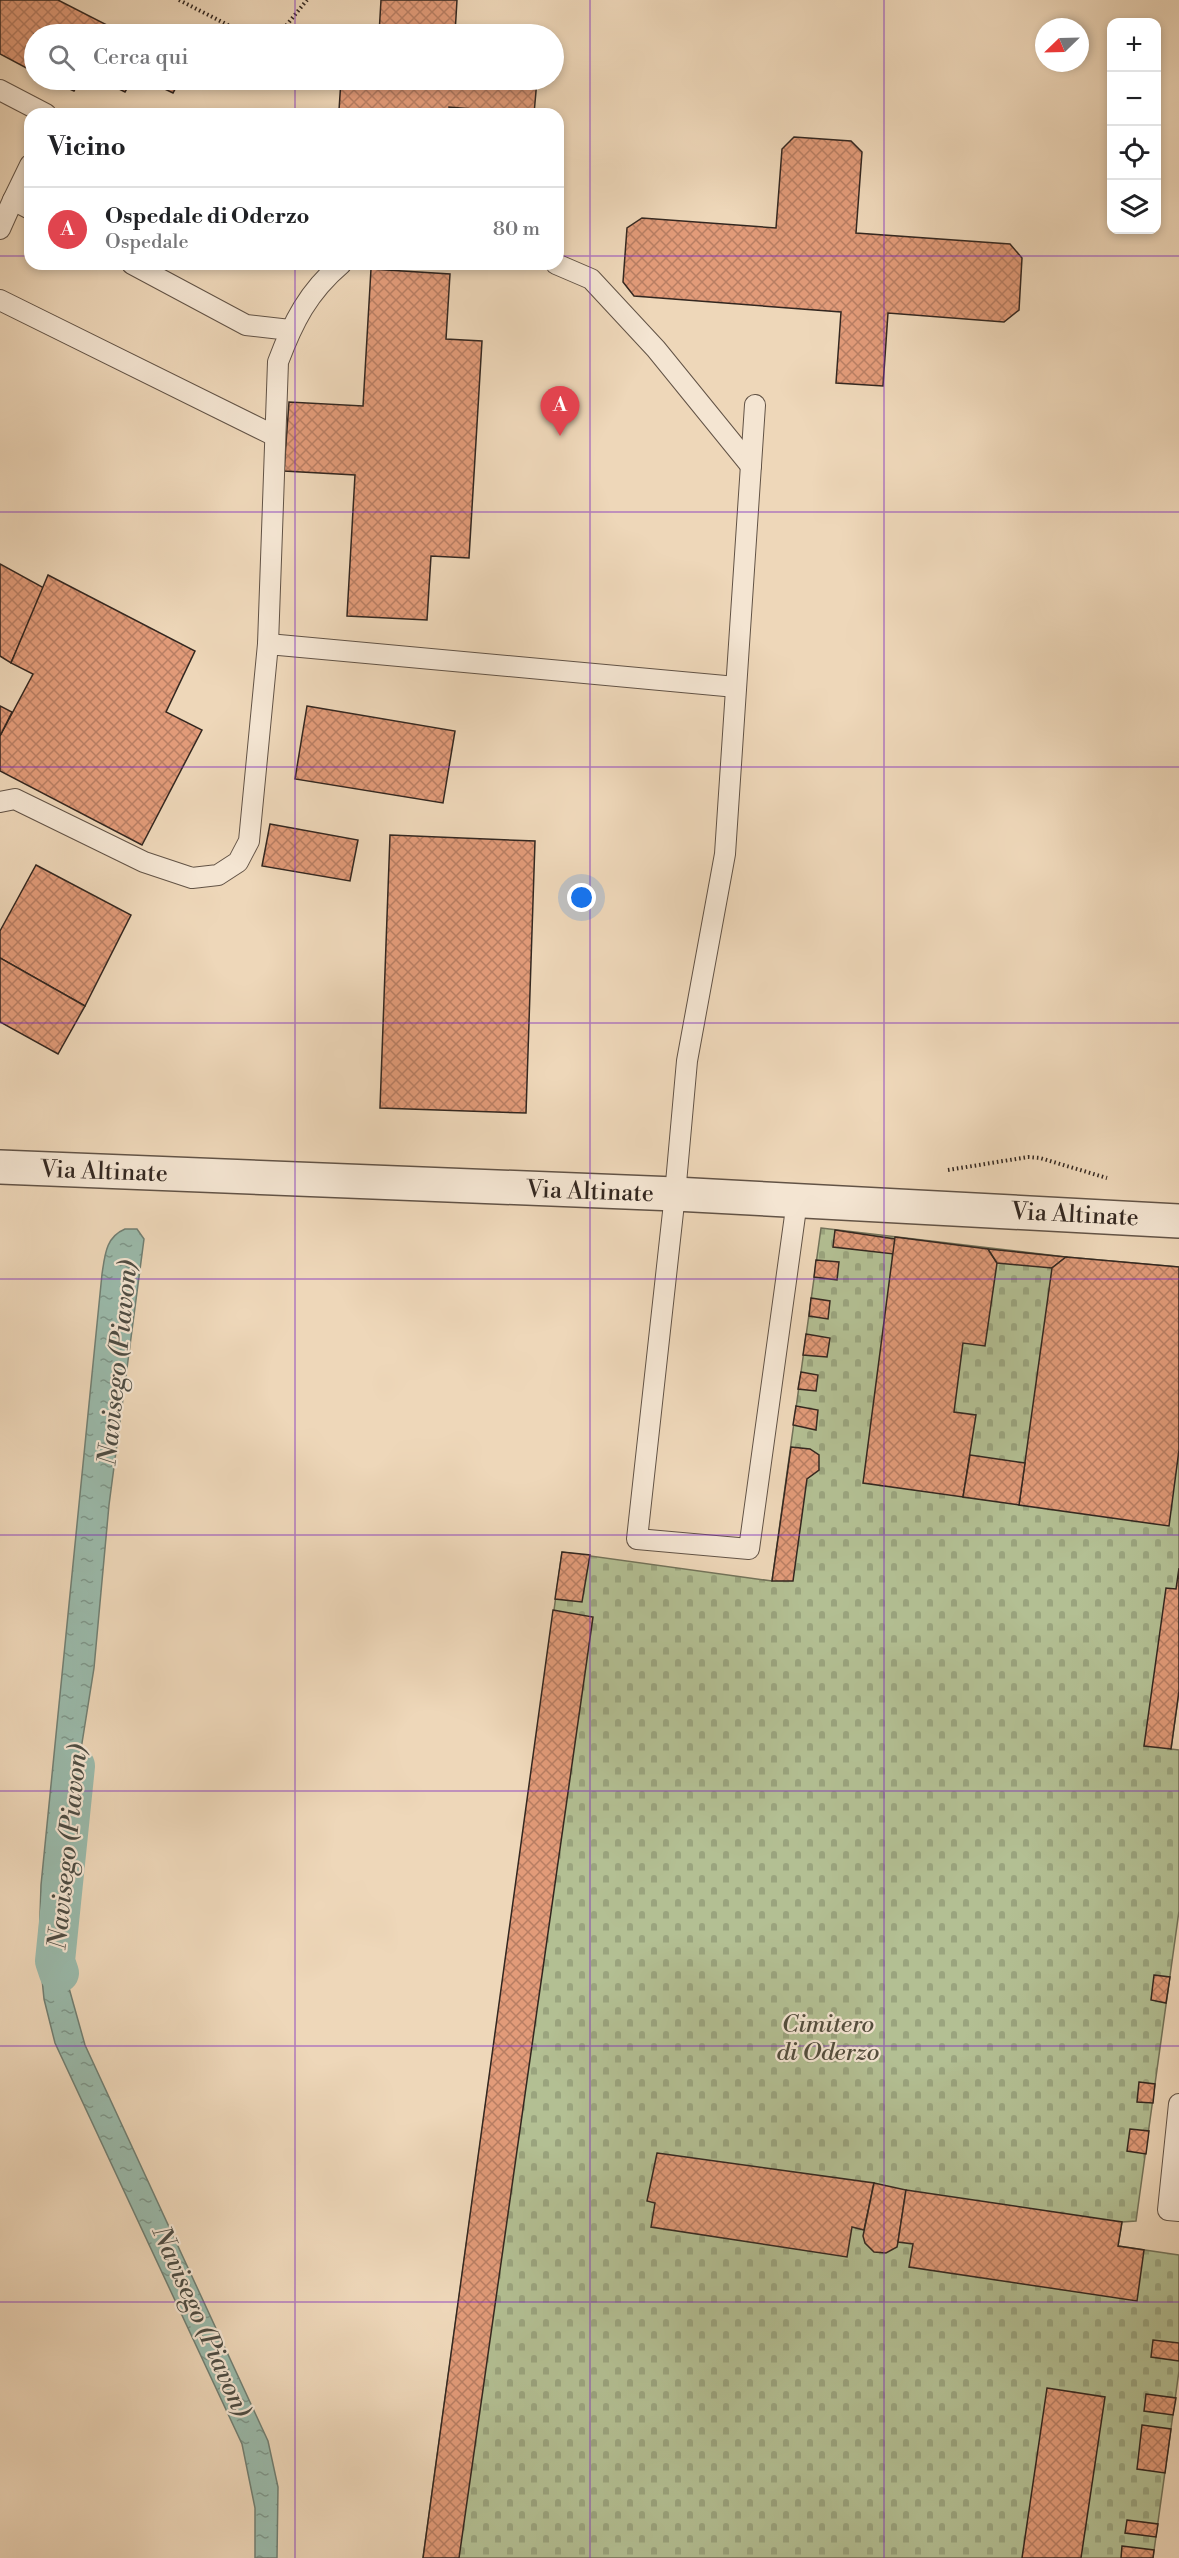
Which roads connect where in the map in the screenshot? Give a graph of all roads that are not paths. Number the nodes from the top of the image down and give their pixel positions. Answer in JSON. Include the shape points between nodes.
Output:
{"nodes":[{"id":1,"x":0,"y":90,"type":"edge"},
{"id":2,"x":34,"y":108,"type":"edge"},
{"id":3,"x":22,"y":205,"type":"edge"},
{"id":4,"x":0,"y":229,"type":"edge"},
{"id":5,"x":564,"y":267,"type":"edge"},
{"id":6,"x":143,"y":270,"type":"edge"},
{"id":7,"x":333,"y":270,"type":"edge"},
{"id":8,"x":0,"y":300,"type":"edge"},
{"id":9,"x":290,"y":330,"type":"junction"},
{"id":10,"x":754,"y":405,"type":"dead end"},
{"id":11,"x":275,"y":436,"type":"junction"},
{"id":12,"x":751,"y":466,"type":"junction"},
{"id":13,"x":268,"y":644,"type":"junction"},
{"id":14,"x":736,"y":687,"type":"junction"},
{"id":15,"x":0,"y":802,"type":"edge"},
{"id":16,"x":0,"y":1167,"type":"edge"},
{"id":17,"x":675,"y":1194,"type":"junction"},
{"id":18,"x":797,"y":1201,"type":"junction"},
{"id":19,"x":1179,"y":1221,"type":"edge"},
{"id":20,"x":1179,"y":2104,"type":"edge"},
{"id":21,"x":1179,"y":2211,"type":"edge"}],
"edges":[{"from":1,"to":2,"type":"lane"},
{"from":3,"to":4,"type":"lane"},
{"from":5,"to":12,"type":"lane","via":[[591,279],[656,349]]},
{"from":6,"to":9,"type":"lane","via":[[246,325]]},
{"from":7,"to":9,"type":"lane","via":[[317,285]]},
{"from":8,"to":11,"type":"lane"},
{"from":9,"to":11,"type":"lane","via":[[278,362]]},
{"from":10,"to":12,"type":"lane"},
{"from":11,"to":13,"type":"lane"},
{"from":12,"to":14,"type":"lane"},
{"from":13,"to":14,"type":"lane"},
{"from":13,"to":15,"type":"lane","via":[[249,840],[238,862],[218,875],[192,878],[144,862],[15,800]]},
{"from":14,"to":17,"type":"lane","via":[[725,854],[687,1061]]},
{"from":16,"to":17,"type":"street","name":"Via Altinate"},
{"from":17,"to":18,"type":"street","name":"Via Altinate"},
{"from":17,"to":18,"type":"lane","via":[[637,1539],[749,1549]]},
{"from":18,"to":19,"type":"street","name":"Via Altinate"},
{"from":20,"to":21,"type":"lane","via":[[1168,2210]]}]}
